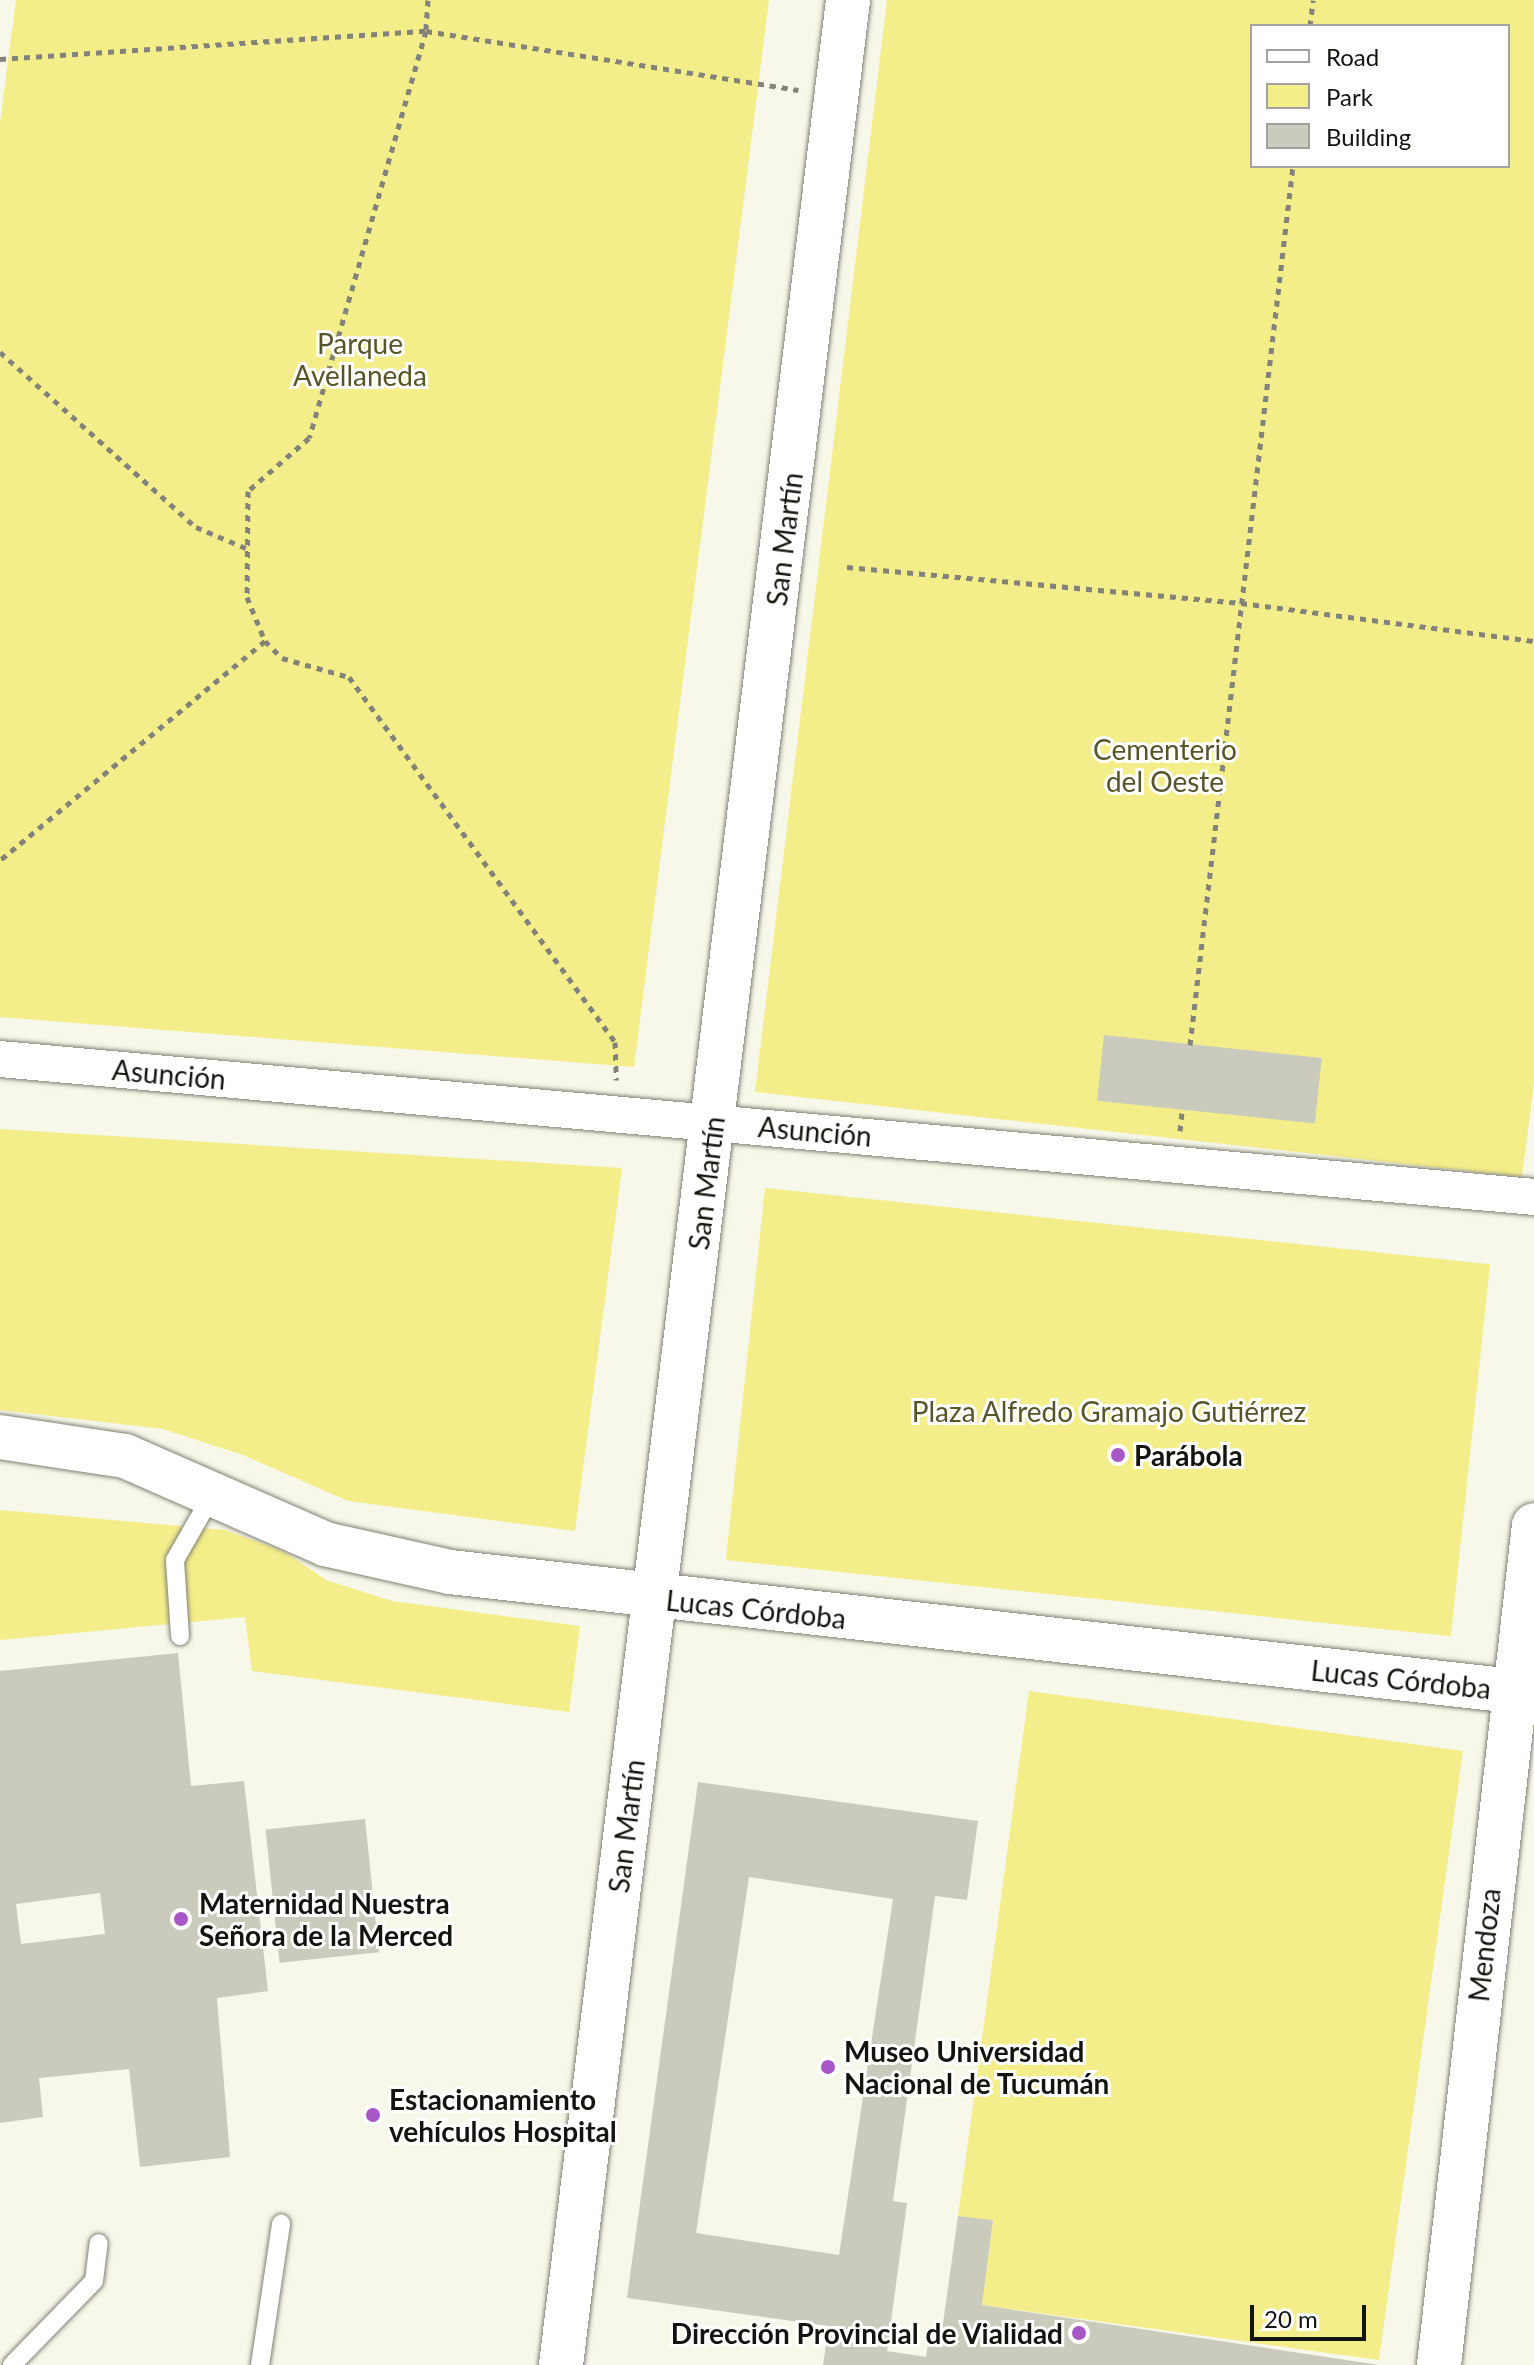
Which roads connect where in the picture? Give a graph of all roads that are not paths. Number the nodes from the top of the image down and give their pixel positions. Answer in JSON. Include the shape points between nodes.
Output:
{"nodes":[{"id":1,"x":848,"y":0,"type":"edge"},
{"id":2,"x":0,"y":1059,"type":"edge"},
{"id":3,"x":714,"y":1121,"type":"junction"},
{"id":4,"x":1534,"y":1197,"type":"edge"},
{"id":5,"x":0,"y":1437,"type":"edge"},
{"id":6,"x":211,"y":1497,"type":"junction"},
{"id":7,"x":1534,"y":1525,"type":"edge"},
{"id":8,"x":653,"y":1598,"type":"junction"},
{"id":9,"x":180,"y":1636,"type":"dead end"},
{"id":10,"x":1523,"y":1692,"type":"edge"},
{"id":11,"x":281,"y":2224,"type":"dead end"},
{"id":12,"x":99,"y":2243,"type":"dead end"},
{"id":13,"x":12,"y":2365,"type":"edge"},
{"id":14,"x":260,"y":2365,"type":"edge"},
{"id":15,"x":561,"y":2365,"type":"edge"},
{"id":16,"x":1439,"y":2365,"type":"edge"}],
"edges":[{"from":1,"to":3,"type":"street","name":"San Martín"},
{"from":2,"to":3,"type":"street","name":"Asunción"},
{"from":3,"to":4,"type":"street","name":"Asunción"},
{"from":3,"to":8,"type":"street","name":"San Martín"},
{"from":5,"to":6,"type":"street","name":"Lucas Córdoba","via":[[125,1456]]},
{"from":6,"to":8,"type":"street","name":"Lucas Córdoba","via":[[370,1557]]},
{"from":6,"to":9,"type":"lane","via":[[175,1560]]},
{"from":7,"to":10,"type":"street","name":"Mendoza"},
{"from":8,"to":10,"type":"street","name":"Lucas Córdoba"},
{"from":8,"to":15,"type":"street","name":"San Martín"},
{"from":10,"to":16,"type":"street","name":"Mendoza"},
{"from":11,"to":14,"type":"lane"},
{"from":12,"to":13,"type":"lane","via":[[94,2281]]}]}
